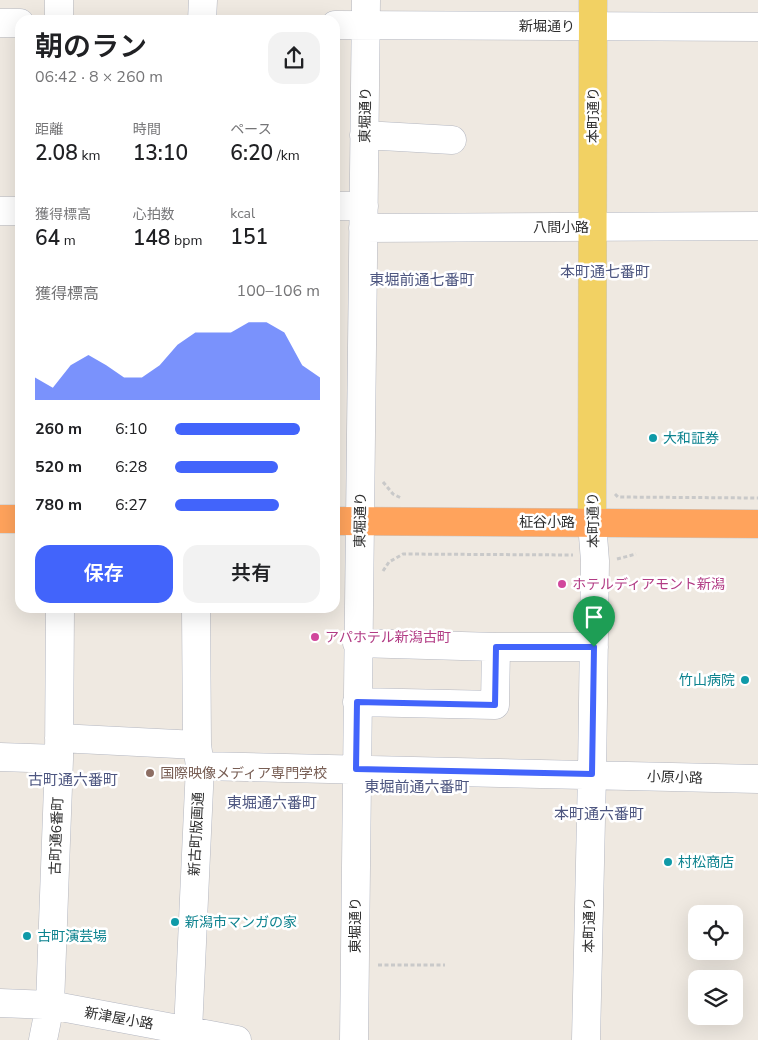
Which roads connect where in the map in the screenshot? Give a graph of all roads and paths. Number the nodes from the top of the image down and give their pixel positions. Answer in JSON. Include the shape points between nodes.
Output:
{"nodes":[{"id":1,"x":59,"y":0,"type":"edge"},
{"id":2,"x":203,"y":0,"type":"edge"},
{"id":3,"x":366,"y":12,"type":"edge"},
{"id":4,"x":593,"y":13,"type":"edge"},
{"id":5,"x":59,"y":15,"type":"edge"},
{"id":6,"x":202,"y":15,"type":"edge"},
{"id":7,"x":0,"y":23,"type":"edge"},
{"id":8,"x":15,"y":23,"type":"edge"},
{"id":9,"x":340,"y":23,"type":"edge"},
{"id":10,"x":758,"y":27,"type":"edge"},
{"id":11,"x":364,"y":136,"type":"junction"},
{"id":12,"x":452,"y":140,"type":"dead end"},
{"id":13,"x":340,"y":208,"type":"edge"},
{"id":14,"x":0,"y":211,"type":"edge"},
{"id":15,"x":15,"y":211,"type":"edge"},
{"id":16,"x":364,"y":217,"type":"junction"},
{"id":17,"x":593,"y":226,"type":"junction"},
{"id":18,"x":758,"y":226,"type":"edge"},
{"id":19,"x":383,"y":482,"type":"dead end"},
{"id":20,"x":612,"y":492,"type":"dead end"},
{"id":21,"x":758,"y":498,"type":"edge"},
{"id":22,"x":404,"y":499,"type":"dead end"},
{"id":23,"x":0,"y":519,"type":"edge"},
{"id":24,"x":15,"y":519,"type":"edge"},
{"id":25,"x":347,"y":521,"type":"edge"},
{"id":26,"x":592,"y":523,"type":"junction"},
{"id":27,"x":758,"y":524,"type":"edge"},
{"id":28,"x":580,"y":558,"type":"dead end"},
{"id":29,"x":379,"y":577,"type":"dead end"},
{"id":30,"x":60,"y":613,"type":"edge"},
{"id":31,"x":196,"y":613,"type":"edge"},
{"id":32,"x":357,"y":643,"type":"junction"},
{"id":33,"x":496,"y":647,"type":"junction"},
{"id":34,"x":594,"y":647,"type":"junction"},
{"id":35,"x":357,"y":702,"type":"junction"},
{"id":36,"x":59,"y":748,"type":"junction"},
{"id":37,"x":199,"y":755,"type":"junction"},
{"id":38,"x":0,"y":757,"type":"edge"},
{"id":39,"x":356,"y":769,"type":"junction"},
{"id":40,"x":592,"y":774,"type":"junction"},
{"id":41,"x":758,"y":780,"type":"edge"},
{"id":42,"x":445,"y":965,"type":"dead end"},
{"id":43,"x":355,"y":966,"type":"junction"},
{"id":44,"x":0,"y":1003,"type":"edge"},
{"id":45,"x":50,"y":1005,"type":"junction"},
{"id":46,"x":192,"y":1034,"type":"edge"},
{"id":47,"x":44,"y":1040,"type":"edge"},
{"id":48,"x":237,"y":1040,"type":"edge"},
{"id":49,"x":356,"y":1040,"type":"edge"},
{"id":50,"x":586,"y":1040,"type":"edge"}],
"edges":[{"from":1,"to":5,"type":"street"},
{"from":2,"to":6,"type":"street"},
{"from":3,"to":4,"type":"street","name":"新堀通り"},
{"from":3,"to":9,"type":"street","name":"新堀通り"},
{"from":3,"to":11,"type":"street","name":"東堀通り"},
{"from":4,"to":10,"type":"street","name":"新堀通り"},
{"from":4,"to":17,"type":"main road","name":"本町通り"},
{"from":7,"to":8,"type":"street"},
{"from":11,"to":12,"type":"street"},
{"from":11,"to":16,"type":"street","name":"東堀通り"},
{"from":13,"to":16,"type":"street","name":"八間小路"},
{"from":14,"to":15,"type":"street"},
{"from":16,"to":17,"type":"street","name":"八間小路"},
{"from":16,"to":25,"type":"street","name":"東堀通り"},
{"from":17,"to":18,"type":"street","name":"八間小路"},
{"from":17,"to":26,"type":"main road","name":"本町通り"},
{"from":19,"to":22,"type":"path","via":[[393,494]]},
{"from":20,"to":21,"type":"path","via":[[618,497]]},
{"from":23,"to":24,"type":"highway"},
{"from":25,"to":26,"type":"highway","name":"柾谷小路"},
{"from":25,"to":32,"type":"street","name":"東堀通り"},
{"from":26,"to":27,"type":"highway","name":"柾谷小路"},
{"from":26,"to":34,"type":"street","name":"本町通り"},
{"from":28,"to":29,"type":"path","via":[[576,555],[403,554],[389,562]]},
{"from":30,"to":36,"type":"street","name":"古町通6番町"},
{"from":31,"to":37,"type":"street","name":"新古町版画通"},
{"from":32,"to":33,"type":"street"},
{"from":32,"to":35,"type":"street","name":"東堀通り"},
{"from":33,"to":34,"type":"street"},
{"from":33,"to":35,"type":"street","via":[[495,705]]},
{"from":34,"to":40,"type":"street","name":"本町通り"},
{"from":35,"to":39,"type":"street","name":"東堀通り"},
{"from":36,"to":37,"type":"street","name":"小原小路"},
{"from":36,"to":38,"type":"street","name":"小原小路"},
{"from":36,"to":45,"type":"street","name":"古町通6番町"},
{"from":37,"to":39,"type":"street","name":"小原小路"},
{"from":37,"to":46,"type":"street","name":"新古町版画通"},
{"from":39,"to":40,"type":"street","name":"小原小路"},
{"from":39,"to":43,"type":"street","name":"東堀通り"},
{"from":40,"to":41,"type":"street","name":"小原小路"},
{"from":40,"to":50,"type":"street","name":"本町通り"},
{"from":42,"to":43,"type":"path"},
{"from":43,"to":49,"type":"street","name":"東堀通り"},
{"from":44,"to":45,"type":"street","name":"新津屋小路"},
{"from":45,"to":46,"type":"street","name":"新津屋小路"},
{"from":45,"to":47,"type":"street","name":"古町通6番町"},
{"from":46,"to":48,"type":"street","name":"新津屋小路"}]}
